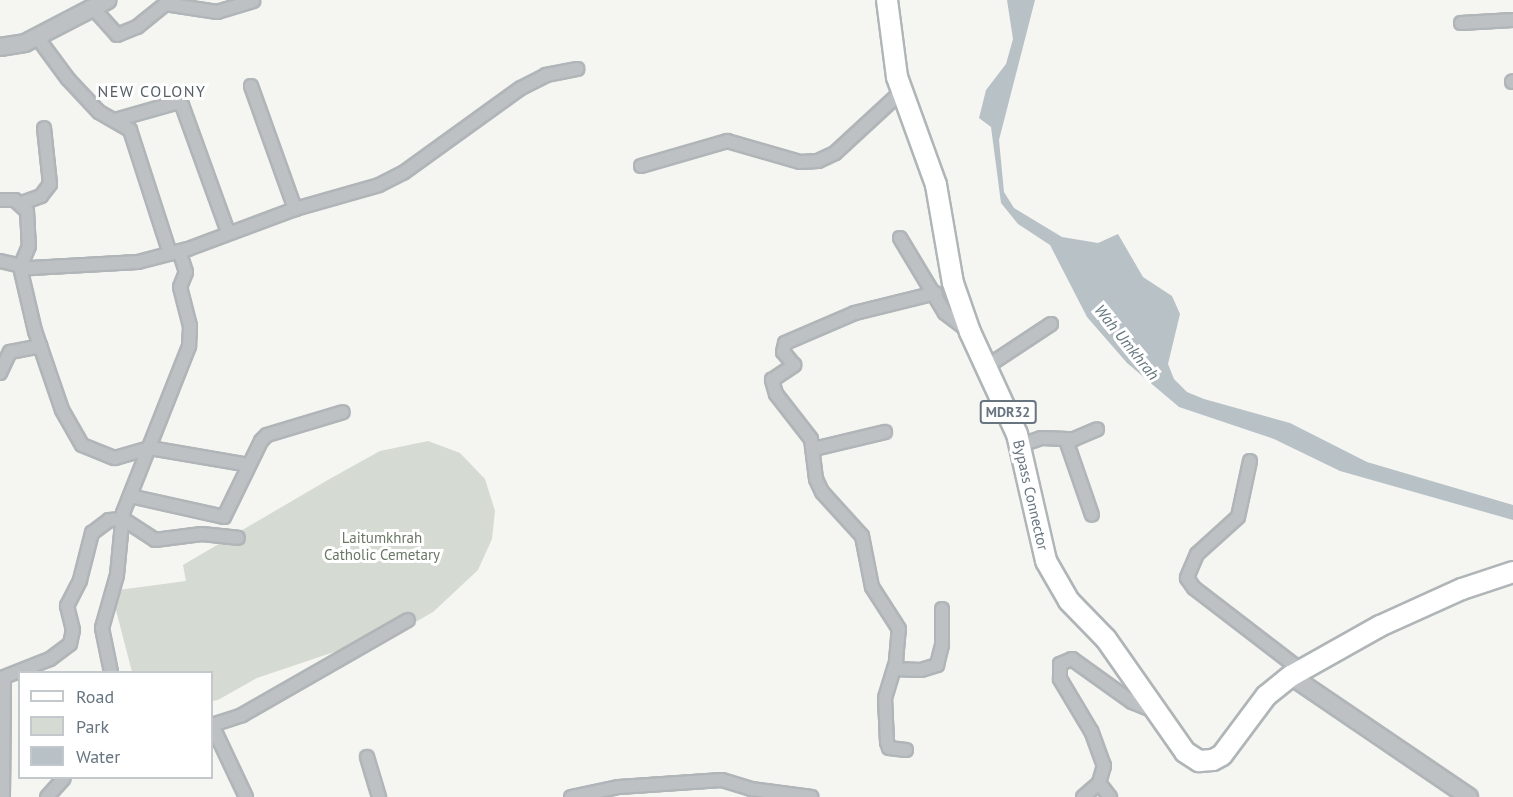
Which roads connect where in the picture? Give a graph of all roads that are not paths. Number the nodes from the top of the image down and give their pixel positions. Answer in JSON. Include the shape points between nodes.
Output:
{"nodes":[{"id":1,"x":108,"y":0,"type":"edge"},
{"id":2,"x":887,"y":0,"type":"edge"},
{"id":3,"x":253,"y":1,"type":"edge"},
{"id":4,"x":93,"y":8,"type":"junction"},
{"id":5,"x":1513,"y":20,"type":"edge"},
{"id":6,"x":1461,"y":23,"type":"dead end"},
{"id":7,"x":37,"y":37,"type":"junction"},
{"id":8,"x":0,"y":47,"type":"edge"},
{"id":9,"x":577,"y":69,"type":"dead end"},
{"id":10,"x":251,"y":86,"type":"dead end"},
{"id":11,"x":901,"y":92,"type":"junction"},
{"id":12,"x":115,"y":120,"type":"junction"},
{"id":13,"x":44,"y":128,"type":"dead end"},
{"id":14,"x":641,"y":166,"type":"dead end"},
{"id":15,"x":0,"y":200,"type":"edge"},
{"id":16,"x":22,"y":203,"type":"junction"},
{"id":17,"x":295,"y":209,"type":"junction"},
{"id":18,"x":228,"y":232,"type":"junction"},
{"id":19,"x":900,"y":238,"type":"dead end"},
{"id":20,"x":175,"y":253,"type":"junction"},
{"id":21,"x":0,"y":261,"type":"edge"},
{"id":22,"x":20,"y":267,"type":"junction"},
{"id":23,"x":936,"y":293,"type":"junction"},
{"id":24,"x":1051,"y":324,"type":"dead end"},
{"id":25,"x":970,"y":332,"type":"junction"},
{"id":26,"x":40,"y":346,"type":"junction"},
{"id":27,"x":986,"y":367,"type":"junction"},
{"id":28,"x":0,"y":373,"type":"edge"},
{"id":29,"x":343,"y":412,"type":"dead end"},
{"id":30,"x":1097,"y":429,"type":"dead end"},
{"id":31,"x":885,"y":432,"type":"dead end"},
{"id":32,"x":1066,"y":440,"type":"junction"},
{"id":33,"x":1021,"y":445,"type":"junction"},
{"id":34,"x":150,"y":448,"type":"junction"},
{"id":35,"x":814,"y":449,"type":"junction"},
{"id":36,"x":1250,"y":461,"type":"dead end"},
{"id":37,"x":249,"y":465,"type":"junction"},
{"id":38,"x":130,"y":496,"type":"junction"},
{"id":39,"x":1092,"y":515,"type":"dead end"},
{"id":40,"x":123,"y":519,"type":"junction"},
{"id":41,"x":238,"y":538,"type":"dead end"},
{"id":42,"x":1513,"y":572,"type":"edge"},
{"id":43,"x":942,"y":609,"type":"dead end"},
{"id":44,"x":408,"y":620,"type":"dead end"},
{"id":45,"x":894,"y":669,"type":"junction"},
{"id":46,"x":111,"y":671,"type":"edge"},
{"id":47,"x":1296,"y":673,"type":"junction"},
{"id":48,"x":2,"y":676,"type":"edge"},
{"id":49,"x":1154,"y":711,"type":"junction"},
{"id":50,"x":213,"y":725,"type":"edge"},
{"id":51,"x":213,"y":727,"type":"edge"},
{"id":52,"x":906,"y":750,"type":"dead end"},
{"id":53,"x":367,"y":757,"type":"dead end"},
{"id":54,"x":1,"y":762,"type":"edge"},
{"id":55,"x":62,"y":779,"type":"edge"},
{"id":56,"x":1099,"y":783,"type":"junction"},
{"id":57,"x":597,"y":794,"type":"edge"},
{"id":58,"x":3,"y":797,"type":"edge"},
{"id":59,"x":47,"y":797,"type":"edge"},
{"id":60,"x":246,"y":797,"type":"edge"},
{"id":61,"x":379,"y":797,"type":"edge"},
{"id":62,"x":571,"y":797,"type":"edge"},
{"id":63,"x":811,"y":797,"type":"edge"},
{"id":64,"x":1083,"y":797,"type":"edge"},
{"id":65,"x":1110,"y":797,"type":"edge"},
{"id":66,"x":1469,"y":797,"type":"edge"}],
"edges":[{"from":1,"to":4,"type":"street"},
{"from":2,"to":11,"type":"main road","name":"Bypass Connector","number":"MDR32"},
{"from":3,"to":4,"type":"street","via":[[217,12],[165,4],[138,27],[117,35]]},
{"from":4,"to":7,"type":"street"},
{"from":5,"to":6,"type":"street"},
{"from":7,"to":8,"type":"street"},
{"from":7,"to":12,"type":"street","via":[[68,79],[99,111]]},
{"from":9,"to":17,"type":"street","via":[[546,75],[521,88],[404,173]]},
{"from":10,"to":17,"type":"street"},
{"from":11,"to":14,"type":"street","via":[[835,153],[818,161],[800,162],[727,141]]},
{"from":11,"to":25,"type":"main road","name":"Bypass Connector","number":"MDR32","via":[[936,185],[947,260]]},
{"from":12,"to":18,"type":"street","via":[[175,103],[182,105]]},
{"from":12,"to":20,"type":"street","via":[[130,130]]},
{"from":13,"to":16,"type":"street","via":[[50,184],[41,196]]},
{"from":15,"to":16,"type":"street"},
{"from":16,"to":22,"type":"street","via":[[27,211],[29,246]]},
{"from":17,"to":18,"type":"street"},
{"from":18,"to":20,"type":"street"},
{"from":19,"to":23,"type":"street"},
{"from":20,"to":22,"type":"street","via":[[138,262]]},
{"from":20,"to":34,"type":"street","via":[[186,272],[180,287],[190,326],[189,346]]},
{"from":21,"to":22,"type":"street"},
{"from":22,"to":26,"type":"street"},
{"from":23,"to":25,"type":"street","via":[[951,320]]},
{"from":23,"to":35,"type":"street","via":[[855,313],[781,347],[794,365],[777,374],[772,388],[805,428]]},
{"from":24,"to":27,"type":"street"},
{"from":25,"to":27,"type":"main road","name":"Bypass Connector","number":"MDR32"},
{"from":26,"to":28,"type":"street","via":[[10,352]]},
{"from":26,"to":34,"type":"street","via":[[62,410],[82,445],[115,458]]},
{"from":27,"to":33,"type":"main road","name":"Bypass Connector","number":"MDR32"},
{"from":29,"to":37,"type":"street","via":[[267,435]]},
{"from":30,"to":32,"type":"street"},
{"from":31,"to":35,"type":"street"},
{"from":32,"to":33,"type":"street","via":[[1041,438]]},
{"from":32,"to":39,"type":"street"},
{"from":33,"to":49,"type":"main road","name":"Bypass Connector","number":"MDR32","via":[[1040,541],[1054,578],[1069,601],[1106,639]]},
{"from":34,"to":37,"type":"street"},
{"from":34,"to":38,"type":"street"},
{"from":35,"to":45,"type":"street","via":[[816,479],[831,504],[862,536],[872,587],[899,629]]},
{"from":36,"to":47,"type":"street","via":[[1238,517],[1197,554],[1187,578]]},
{"from":37,"to":38,"type":"street","via":[[224,517]]},
{"from":38,"to":40,"type":"street"},
{"from":40,"to":41,"type":"street","via":[[154,540],[202,534]]},
{"from":40,"to":46,"type":"street","via":[[117,575],[102,628]]},
{"from":40,"to":48,"type":"street","via":[[99,526],[86,545],[80,580],[67,606],[73,630],[70,644],[50,659]]},
{"from":42,"to":47,"type":"main road","name":"Bypass Connector","number":"MDR32","via":[[1462,589],[1380,626]]},
{"from":43,"to":45,"type":"street","via":[[942,645],[937,665],[921,670]]},
{"from":44,"to":50,"type":"street","via":[[242,715]]},
{"from":45,"to":52,"type":"street","via":[[885,698],[886,742],[889,748]]},
{"from":47,"to":49,"type":"main road","name":"Bypass Connector","number":"MDR32","via":[[1266,696],[1226,749],[1205,762],[1192,758]]},
{"from":47,"to":66,"type":"street"},
{"from":48,"to":54,"type":"street"},
{"from":49,"to":56,"type":"street","via":[[1132,702],[1072,658],[1060,664],[1060,679],[1102,757],[1104,774]]},
{"from":51,"to":60,"type":"street"},
{"from":53,"to":61,"type":"street"},
{"from":54,"to":58,"type":"street"},
{"from":55,"to":59,"type":"street"},
{"from":56,"to":64,"type":"street"},
{"from":56,"to":65,"type":"street"},
{"from":57,"to":62,"type":"street"},
{"from":57,"to":63,"type":"street","via":[[662,782],[722,780],[761,791]]}]}
